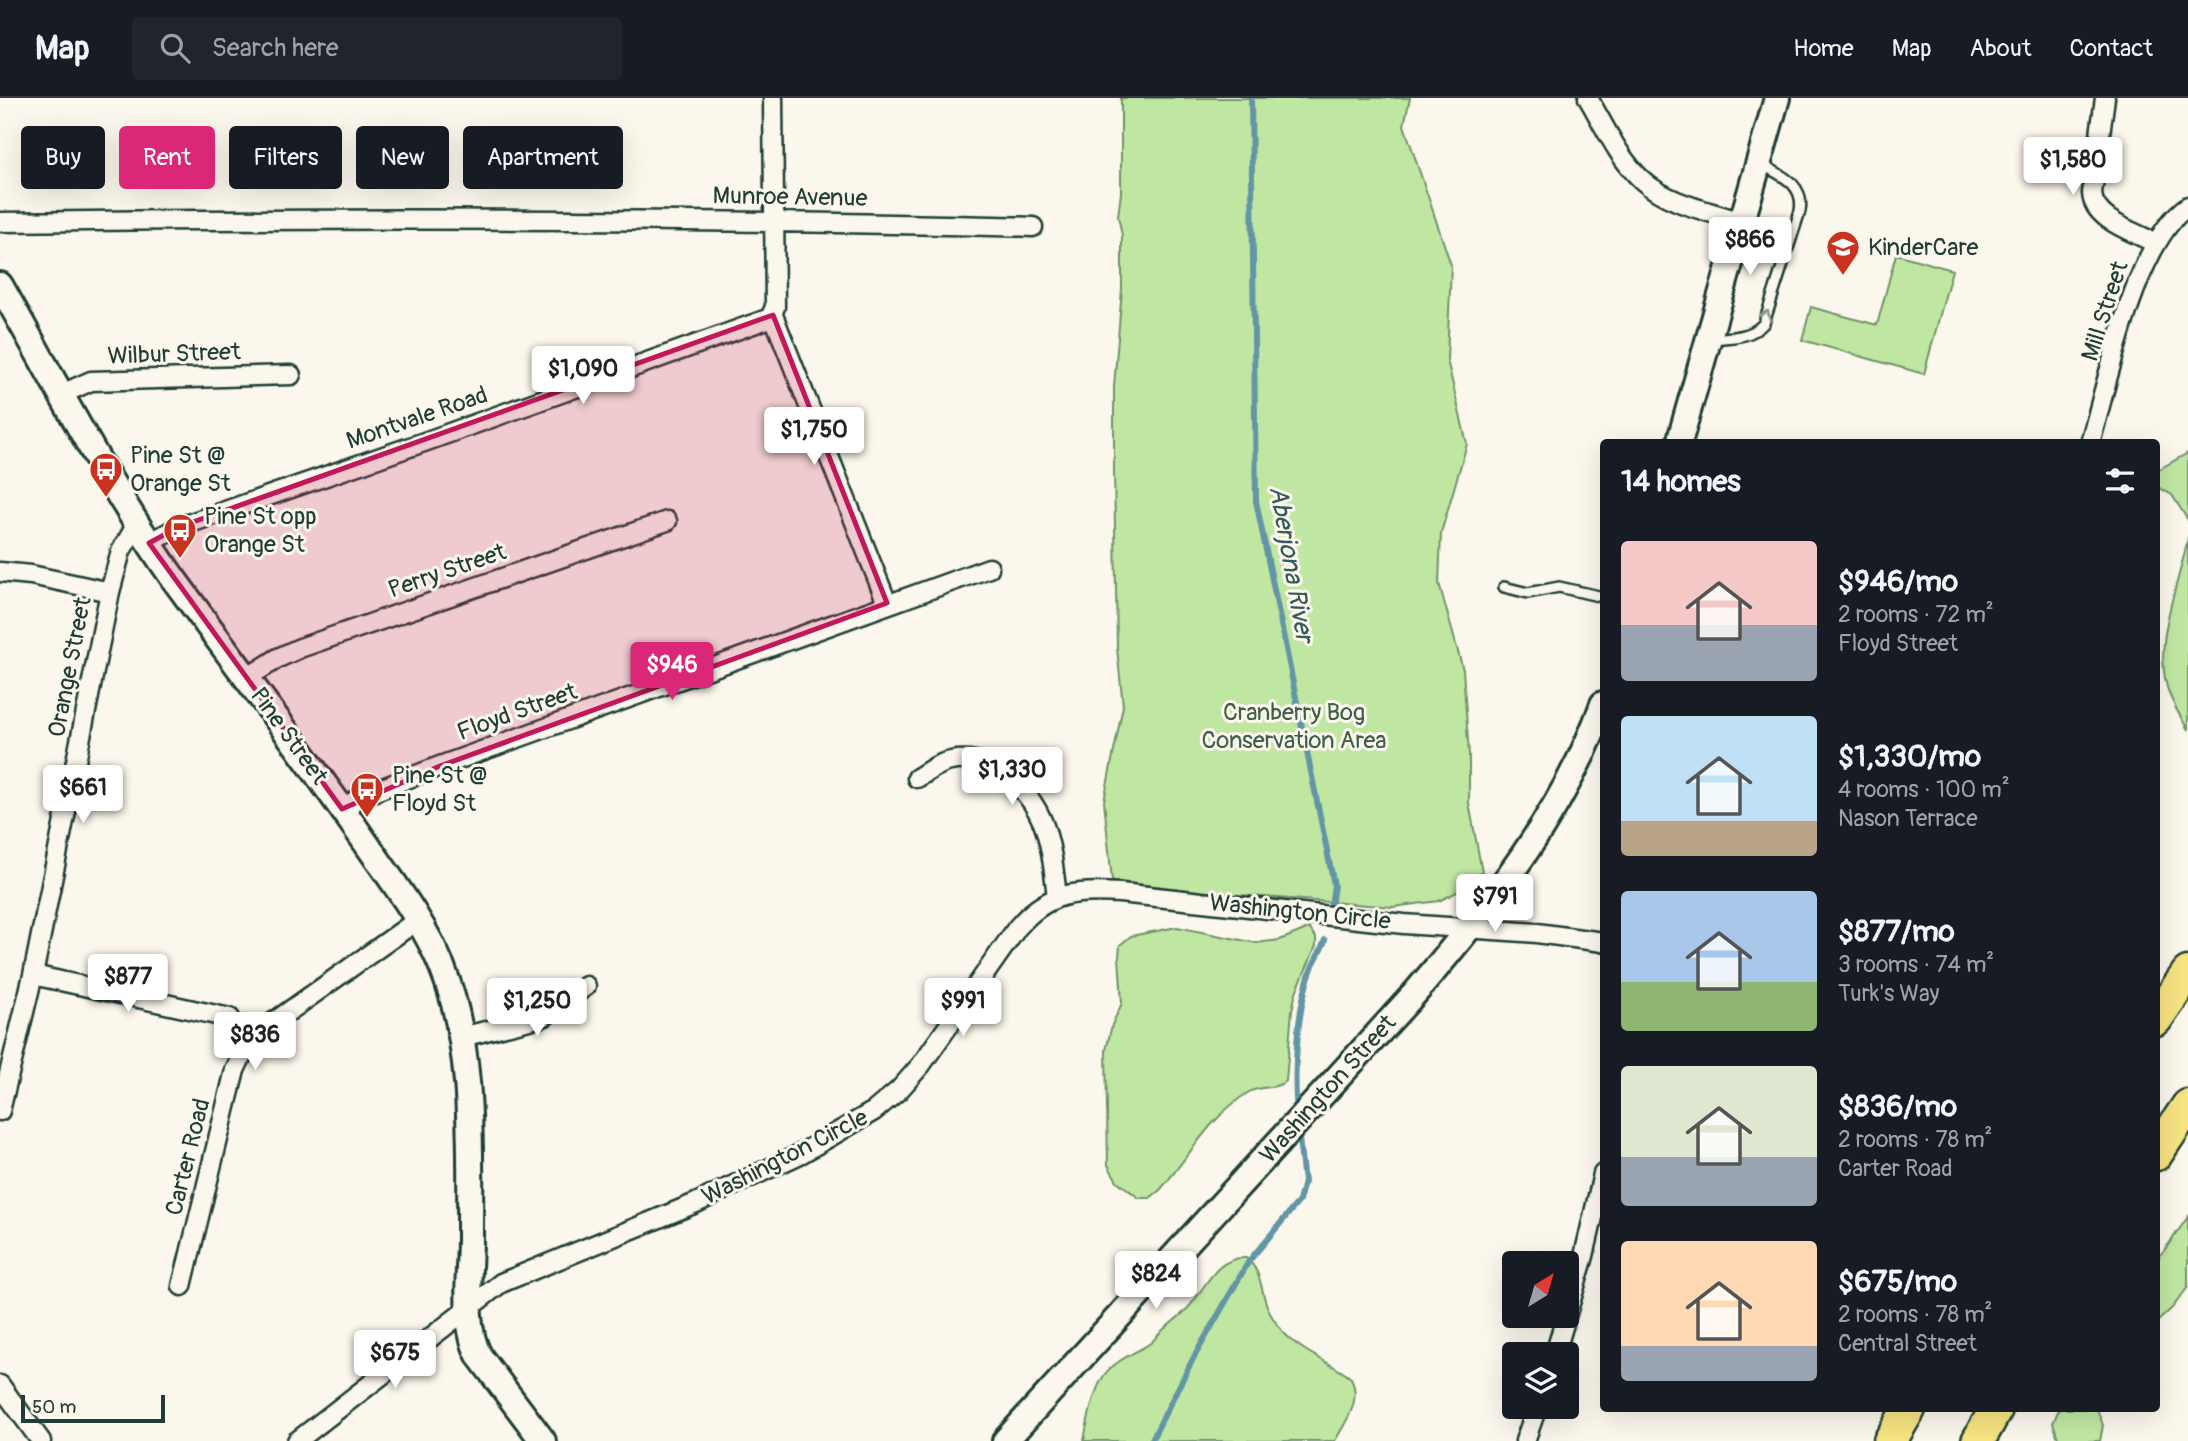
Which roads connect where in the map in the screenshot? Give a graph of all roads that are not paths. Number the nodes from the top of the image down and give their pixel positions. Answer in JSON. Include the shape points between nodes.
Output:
{"nodes":[{"id":1,"x":772,"y":98,"type":"edge"},
{"id":2,"x":1588,"y":98,"type":"edge"},
{"id":3,"x":1777,"y":98,"type":"edge"},
{"id":4,"x":2105,"y":98,"type":"edge"},
{"id":5,"x":1759,"y":163,"type":"junction"},
{"id":6,"x":2188,"y":206,"type":"edge"},
{"id":7,"x":773,"y":220,"type":"junction"},
{"id":8,"x":0,"y":222,"type":"edge"},
{"id":9,"x":1742,"y":222,"type":"junction"},
{"id":10,"x":1033,"y":227,"type":"dead end"},
{"id":11,"x":2155,"y":243,"type":"junction"},
{"id":12,"x":0,"y":285,"type":"edge"},
{"id":13,"x":773,"y":316,"type":"junction"},
{"id":14,"x":1709,"y":339,"type":"junction"},
{"id":15,"x":291,"y":375,"type":"dead end"},
{"id":16,"x":62,"y":394,"type":"junction"},
{"id":17,"x":1680,"y":439,"type":"edge"},
{"id":18,"x":2091,"y":439,"type":"edge"},
{"id":19,"x":667,"y":521,"type":"dead end"},
{"id":20,"x":143,"y":533,"type":"junction"},
{"id":21,"x":989,"y":568,"type":"dead end"},
{"id":22,"x":0,"y":572,"type":"edge"},
{"id":23,"x":1504,"y":587,"type":"dead end"},
{"id":24,"x":110,"y":592,"type":"junction"},
{"id":25,"x":1600,"y":596,"type":"edge"},
{"id":26,"x":887,"y":603,"type":"junction"},
{"id":27,"x":247,"y":678,"type":"junction"},
{"id":28,"x":1600,"y":711,"type":"edge"},
{"id":29,"x":917,"y":778,"type":"dead end"},
{"id":30,"x":342,"y":809,"type":"junction"},
{"id":31,"x":1057,"y":897,"type":"junction"},
{"id":32,"x":419,"y":919,"type":"junction"},
{"id":33,"x":1472,"y":927,"type":"junction"},
{"id":34,"x":1600,"y":942,"type":"edge"},
{"id":35,"x":2188,"y":973,"type":"edge"},
{"id":36,"x":33,"y":975,"type":"junction"},
{"id":37,"x":586,"y":986,"type":"dead end"},
{"id":38,"x":2160,"y":1013,"type":"edge"},
{"id":39,"x":230,"y":1018,"type":"dead end"},
{"id":40,"x":463,"y":1037,"type":"junction"},
{"id":41,"x":2188,"y":1106,"type":"edge"},
{"id":42,"x":0,"y":1111,"type":"edge"},
{"id":43,"x":2160,"y":1148,"type":"edge"},
{"id":44,"x":1600,"y":1187,"type":"edge"},
{"id":45,"x":182,"y":1286,"type":"dead end"},
{"id":46,"x":469,"y":1307,"type":"junction"},
{"id":47,"x":1559,"y":1342,"type":"edge"},
{"id":48,"x":0,"y":1385,"type":"edge"},
{"id":49,"x":1907,"y":1412,"type":"edge"},
{"id":50,"x":1994,"y":1412,"type":"edge"},
{"id":51,"x":1533,"y":1419,"type":"edge"},
{"id":52,"x":41,"y":1441,"type":"edge"},
{"id":53,"x":297,"y":1441,"type":"edge"},
{"id":54,"x":543,"y":1441,"type":"edge"},
{"id":55,"x":1005,"y":1441,"type":"edge"},
{"id":56,"x":1525,"y":1441,"type":"edge"},
{"id":57,"x":1890,"y":1441,"type":"edge"},
{"id":58,"x":1978,"y":1441,"type":"edge"}],
"edges":[{"from":1,"to":7,"type":"street"},
{"from":2,"to":9,"type":"street","via":[[1644,182],[1667,197]]},
{"from":3,"to":5,"type":"main road"},
{"from":4,"to":11,"type":"street","via":[[2093,203],[2101,214]]},
{"from":5,"to":9,"type":"main road"},
{"from":14,"to":5,"type":"lane","one_way":true,"via":[[1747,335],[1764,323],[1800,211],[1794,183]]},
{"from":6,"to":11,"type":"street","name":"Mill Street","via":[[2170,220]]},
{"from":7,"to":8,"type":"street","name":"Munroe Avenue"},
{"from":7,"to":10,"type":"street","name":"Munroe Avenue"},
{"from":7,"to":13,"type":"street"},
{"from":9,"to":14,"type":"main road"},
{"from":11,"to":18,"type":"street","name":"Mill Street","via":[[2124,324]]},
{"from":12,"to":16,"type":"main road","name":"Pine Street"},
{"from":13,"to":20,"type":"street","name":"Montvale Road","via":[[179,527]]},
{"from":13,"to":26,"type":"street"},
{"from":14,"to":17,"type":"main road"},
{"from":15,"to":16,"type":"street","name":"Wilbur Street","via":[[91,382]]},
{"from":16,"to":20,"type":"main road","name":"Pine Street"},
{"from":19,"to":27,"type":"street","name":"Perry Street","via":[[293,651]]},
{"from":20,"to":24,"type":"street","name":"Orange Street","via":[[121,551]]},
{"from":20,"to":27,"type":"main road","name":"Pine Street"},
{"from":21,"to":26,"type":"street","name":"Floyd Street"},
{"from":22,"to":24,"type":"street"},
{"from":23,"to":25,"type":"lane","via":[[1528,593],[1559,587]]},
{"from":24,"to":36,"type":"street","name":"Orange Street"},
{"from":26,"to":30,"type":"street","name":"Floyd Street","via":[[440,766],[362,796]]},
{"from":27,"to":30,"type":"main road","name":"Pine Street"},
{"from":28,"to":33,"type":"main road","name":"Washington Street","via":[[1553,808]]},
{"from":29,"to":31,"type":"street","via":[[959,760],[995,768],[1010,778],[1029,797],[1042,821]]},
{"from":30,"to":32,"type":"main road","name":"Pine Street"},
{"from":31,"to":33,"type":"street","name":"Washington Circle","via":[[1111,893]]},
{"from":31,"to":46,"type":"street","name":"Washington Circle","via":[[1023,920],[920,1065],[874,1111],[802,1153],[696,1203],[508,1279]]},
{"from":32,"to":40,"type":"main road","name":"Pine Street","via":[[444,972]]},
{"from":32,"to":45,"type":"street","name":"Carter Road","via":[[246,1047],[233,1078]]},
{"from":33,"to":34,"type":"street"},
{"from":33,"to":55,"type":"main road","name":"Washington Street"},
{"from":35,"to":38,"type":"highway"},
{"from":36,"to":39,"type":"street"},
{"from":36,"to":42,"type":"street","name":"Orange Street"},
{"from":37,"to":40,"type":"street","via":[[549,1014]]},
{"from":40,"to":46,"type":"main road","name":"Pine Street"},
{"from":41,"to":43,"type":"highway"},
{"from":44,"to":47,"type":"street"},
{"from":46,"to":53,"type":"street","name":"Washington Circle"},
{"from":46,"to":54,"type":"main road","via":[[478,1354]]},
{"from":48,"to":52,"type":"street"},
{"from":49,"to":57,"type":"highway"},
{"from":50,"to":58,"type":"highway"},
{"from":51,"to":56,"type":"street"}]}
